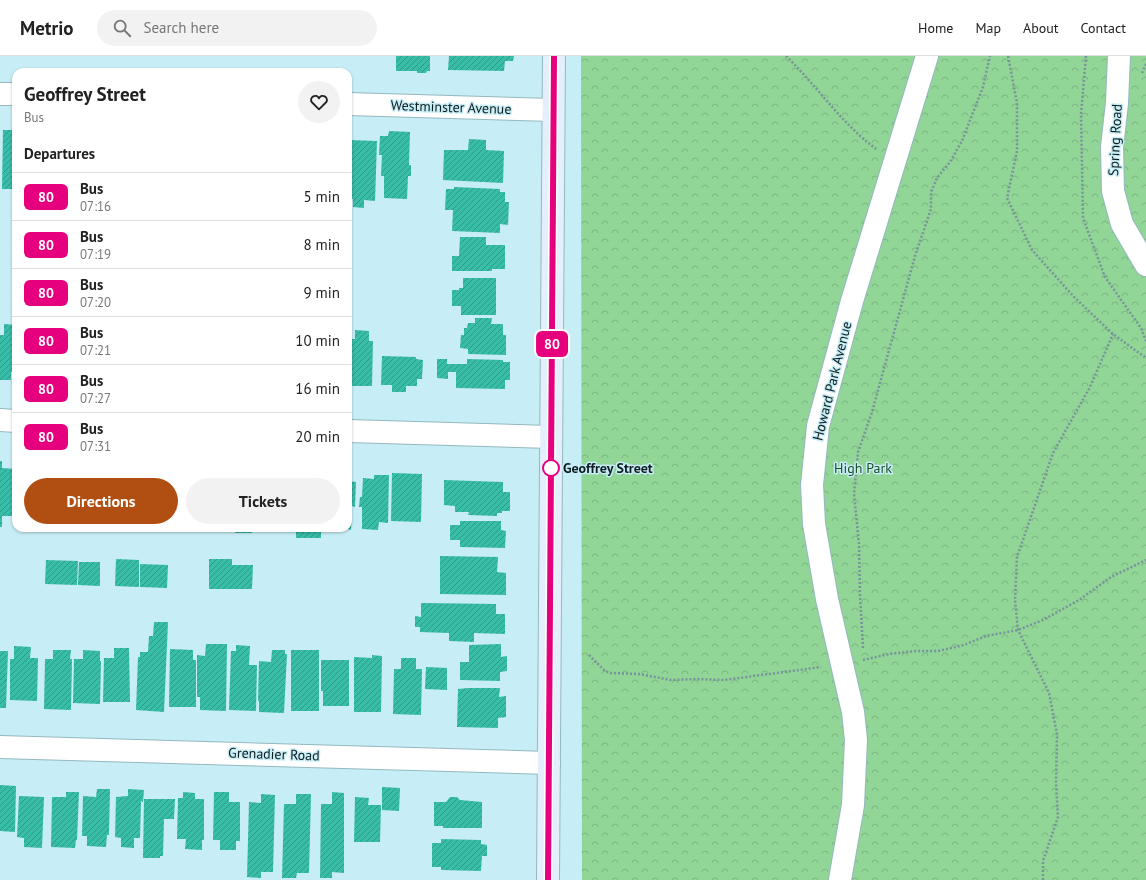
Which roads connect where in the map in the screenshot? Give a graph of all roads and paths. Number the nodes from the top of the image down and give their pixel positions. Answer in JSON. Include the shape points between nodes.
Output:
{"nodes":[{"id":1,"x":554,"y":56,"type":"edge"},
{"id":2,"x":786,"y":56,"type":"edge"},
{"id":3,"x":927,"y":56,"type":"edge"},
{"id":4,"x":990,"y":56,"type":"edge"},
{"id":5,"x":1008,"y":56,"type":"edge"},
{"id":6,"x":1119,"y":56,"type":"edge"},
{"id":7,"x":0,"y":94,"type":"edge"},
{"id":8,"x":12,"y":94,"type":"edge"},
{"id":9,"x":352,"y":104,"type":"edge"},
{"id":10,"x":554,"y":110,"type":"junction"},
{"id":11,"x":896,"y":160,"type":"junction"},
{"id":12,"x":1146,"y":265,"type":"edge"},
{"id":13,"x":1113,"y":334,"type":"junction"},
{"id":14,"x":1146,"y":358,"type":"edge"},
{"id":15,"x":0,"y":420,"type":"edge"},
{"id":16,"x":12,"y":421,"type":"edge"},
{"id":17,"x":352,"y":431,"type":"edge"},
{"id":18,"x":551,"y":436,"type":"junction"},
{"id":19,"x":1146,"y":560,"type":"edge"},
{"id":20,"x":1018,"y":630,"type":"junction"},
{"id":21,"x":589,"y":655,"type":"dead end"},
{"id":22,"x":864,"y":660,"type":"junction"},
{"id":23,"x":842,"y":662,"type":"junction"},
{"id":24,"x":0,"y":746,"type":"edge"},
{"id":25,"x":549,"y":763,"type":"junction"},
{"id":26,"x":548,"y":880,"type":"edge"},
{"id":27,"x":840,"y":880,"type":"edge"},
{"id":28,"x":1043,"y":880,"type":"edge"}],
"edges":[{"from":1,"to":10,"type":"main road"},
{"from":2,"to":11,"type":"path","via":[[863,139]]},
{"from":3,"to":11,"type":"street","name":"Howard Park Avenue"},
{"from":4,"to":22,"type":"path","via":[[983,87],[962,141],[937,178],[931,192],[931,209],[914,256],[872,412],[858,452],[854,494]]},
{"from":5,"to":13,"type":"path","via":[[1017,103],[1017,151],[1007,198],[1032,250],[1074,297]]},
{"from":6,"to":12,"type":"street","name":"Spring Road","via":[[1112,147],[1113,191],[1122,224]]},
{"from":7,"to":8,"type":"street"},
{"from":9,"to":10,"type":"street","name":"Westminster Avenue"},
{"from":10,"to":18,"type":"main road"},
{"from":11,"to":23,"type":"street","name":"Howard Park Avenue","via":[[852,301],[818,426],[815,448],[812,485],[814,524],[827,599]]},
{"from":13,"to":14,"type":"path"},
{"from":13,"to":20,"type":"path","via":[[1090,387],[1053,453],[1017,557],[1015,600]]},
{"from":15,"to":16,"type":"street"},
{"from":17,"to":18,"type":"street"},
{"from":18,"to":25,"type":"main road"},
{"from":19,"to":20,"type":"path","via":[[1111,577],[1079,600],[1043,620]]},
{"from":20,"to":22,"type":"path","via":[[986,636],[964,645],[938,651],[889,654]]},
{"from":20,"to":28,"type":"path","via":[[1049,693],[1057,734],[1058,817],[1043,861]]},
{"from":21,"to":23,"type":"path","via":[[610,673],[639,674],[671,680],[724,680]]},
{"from":22,"to":23,"type":"path"},
{"from":23,"to":27,"type":"street","name":"Howard Park Avenue","via":[[856,740],[853,805]]},
{"from":24,"to":25,"type":"street","name":"Grenadier Road"},
{"from":25,"to":26,"type":"main road"}]}
